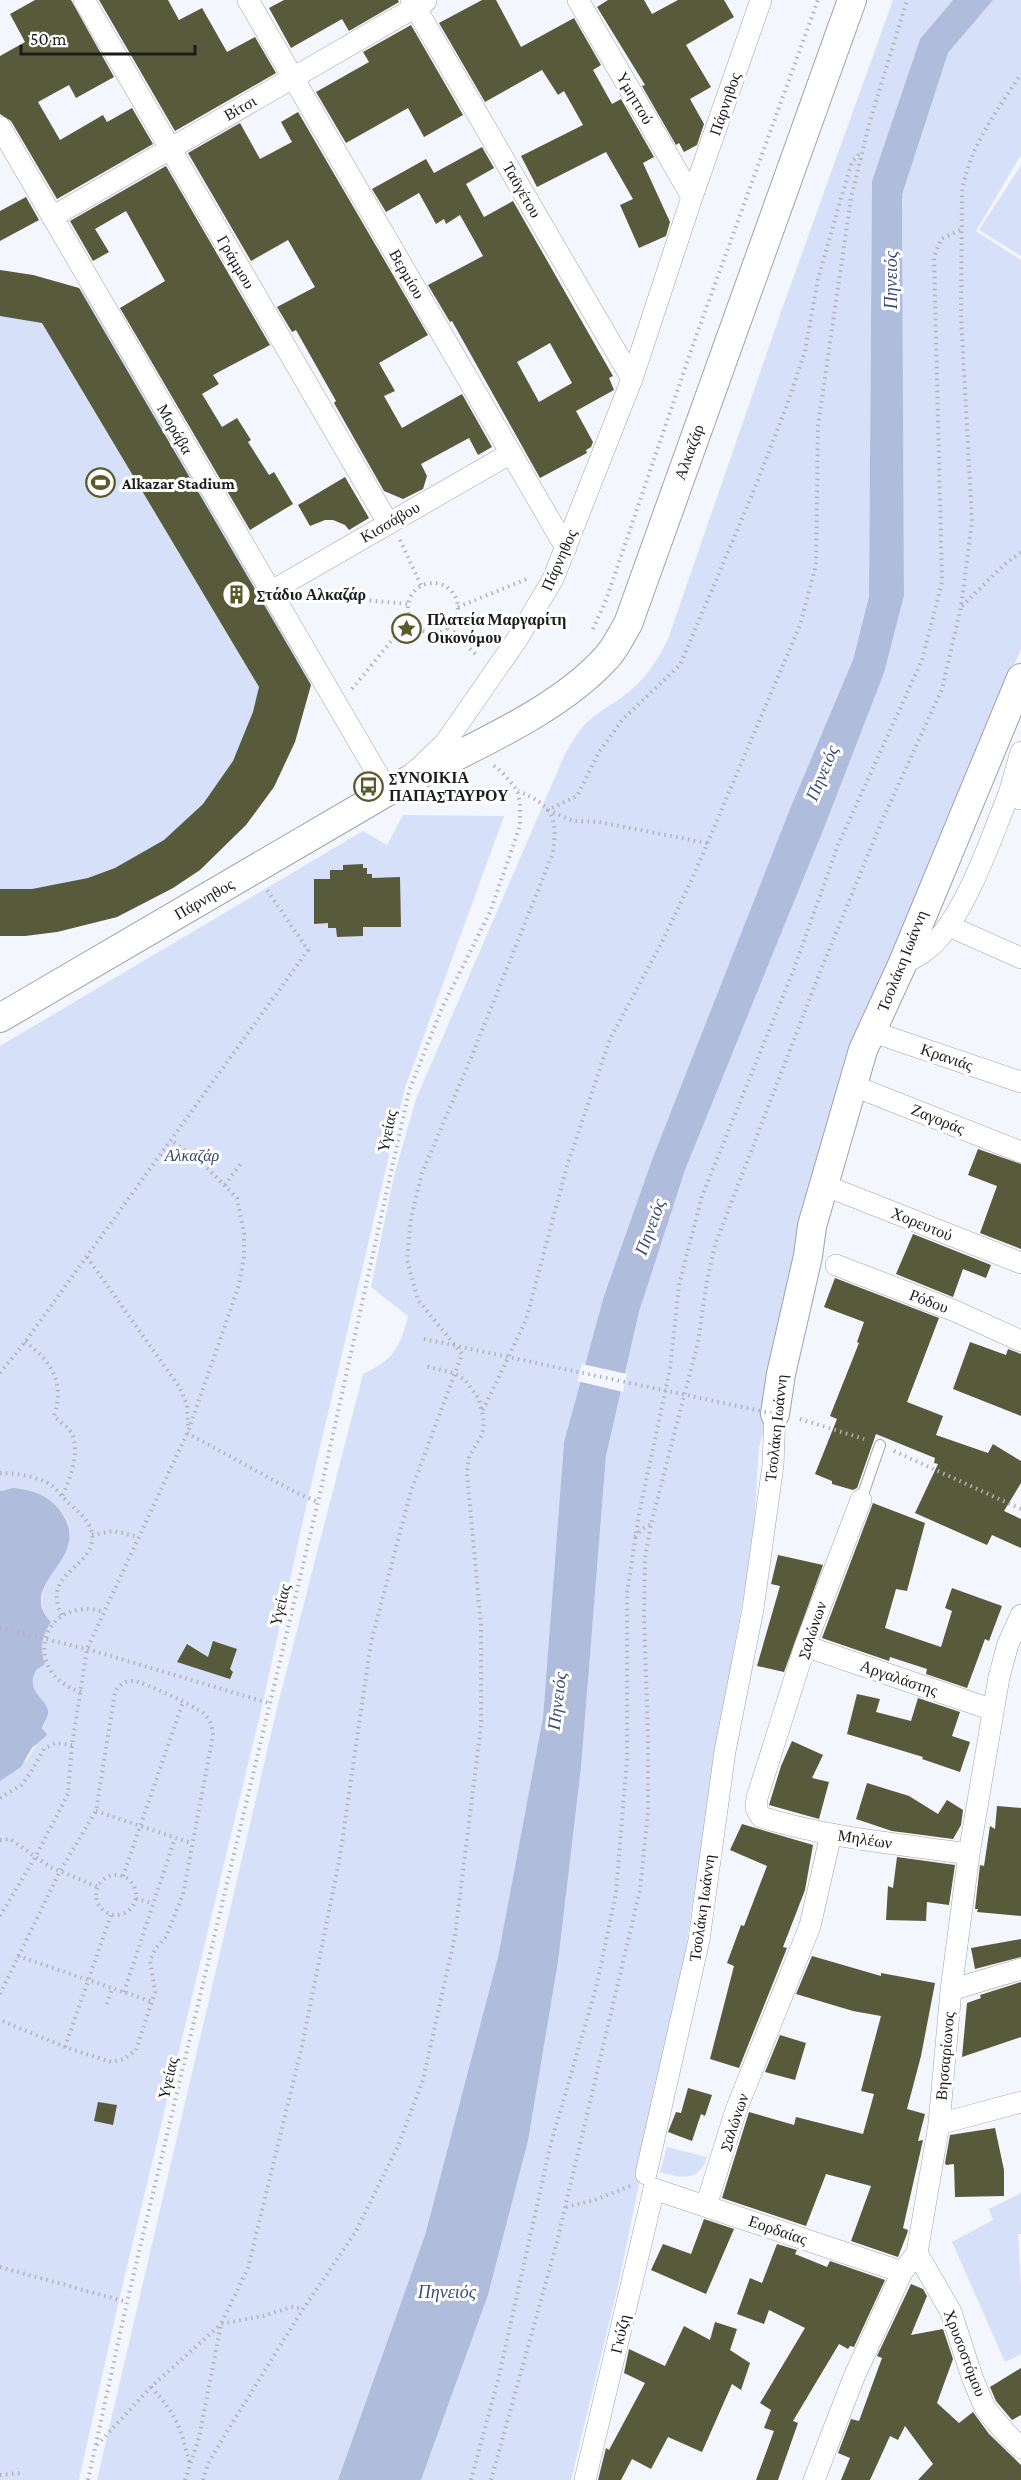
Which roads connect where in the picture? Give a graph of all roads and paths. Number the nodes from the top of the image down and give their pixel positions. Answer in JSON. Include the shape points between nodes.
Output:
{"nodes":[{"id":1,"x":84,"y":0,"type":"edge"},
{"id":2,"x":248,"y":0,"type":"edge"},
{"id":3,"x":578,"y":0,"type":"edge"},
{"id":4,"x":743,"y":0,"type":"edge"},
{"id":5,"x":761,"y":0,"type":"edge"},
{"id":6,"x":818,"y":0,"type":"edge"},
{"id":7,"x":852,"y":0,"type":"edge"},
{"id":8,"x":907,"y":0,"type":"edge"},
{"id":9,"x":418,"y":2,"type":"edge"},
{"id":10,"x":754,"y":20,"type":"junction"},
{"id":11,"x":1021,"y":74,"type":"edge"},
{"id":12,"x":293,"y":78,"type":"junction"},
{"id":13,"x":0,"y":127,"type":"edge"},
{"id":14,"x":170,"y":148,"type":"junction"},
{"id":15,"x":862,"y":151,"type":"junction"},
{"id":16,"x":692,"y":197,"type":"junction"},
{"id":17,"x":52,"y":217,"type":"junction"},
{"id":18,"x":961,"y":230,"type":"junction"},
{"id":19,"x":632,"y":380,"type":"junction"},
{"id":20,"x":511,"y":453,"type":"junction"},
{"id":21,"x":394,"y":531,"type":"junction"},
{"id":22,"x":566,"y":548,"type":"junction"},
{"id":23,"x":1021,"y":552,"type":"edge"},
{"id":24,"x":532,"y":577,"type":"dead end"},
{"id":25,"x":421,"y":585,"type":"junction"},
{"id":26,"x":270,"y":592,"type":"junction"},
{"id":27,"x":307,"y":594,"type":"dead end"},
{"id":28,"x":408,"y":604,"type":"junction"},
{"id":29,"x":458,"y":607,"type":"junction"},
{"id":30,"x":961,"y":607,"type":"junction"},
{"id":31,"x":410,"y":618,"type":"junction"},
{"id":32,"x":449,"y":627,"type":"junction"},
{"id":33,"x":591,"y":632,"type":"dead end"},
{"id":34,"x":485,"y":664,"type":"dead end"},
{"id":35,"x":1019,"y":689,"type":"edge"},
{"id":36,"x":345,"y":698,"type":"dead end"},
{"id":37,"x":1021,"y":752,"type":"edge"},
{"id":38,"x":487,"y":761,"type":"dead end"},
{"id":39,"x":517,"y":790,"type":"junction"},
{"id":40,"x":388,"y":792,"type":"junction"},
{"id":41,"x":1015,"y":797,"type":"edge"},
{"id":42,"x":548,"y":810,"type":"junction"},
{"id":43,"x":707,"y":843,"type":"junction"},
{"id":44,"x":266,"y":889,"type":"dead end"},
{"id":45,"x":949,"y":926,"type":"junction"},
{"id":46,"x":1021,"y":958,"type":"edge"},
{"id":47,"x":902,"y":965,"type":"junction"},
{"id":48,"x":0,"y":1018,"type":"edge"},
{"id":49,"x":873,"y":1032,"type":"junction"},
{"id":50,"x":1021,"y":1083,"type":"edge"},
{"id":51,"x":854,"y":1086,"type":"junction"},
{"id":52,"x":171,"y":1140,"type":"junction"},
{"id":53,"x":1021,"y":1152,"type":"edge"},
{"id":54,"x":242,"y":1162,"type":"dead end"},
{"id":55,"x":225,"y":1185,"type":"junction"},
{"id":56,"x":824,"y":1185,"type":"junction"},
{"id":57,"x":87,"y":1257,"type":"junction"},
{"id":58,"x":1021,"y":1263,"type":"edge"},
{"id":59,"x":836,"y":1265,"type":"dead end"},
{"id":60,"x":424,"y":1339,"type":"dead end"},
{"id":61,"x":1021,"y":1341,"type":"edge"},
{"id":62,"x":26,"y":1342,"type":"junction"},
{"id":63,"x":425,"y":1366,"type":"dead end"},
{"id":64,"x":0,"y":1373,"type":"edge"},
{"id":65,"x":454,"y":1373,"type":"junction"},
{"id":66,"x":483,"y":1410,"type":"junction"},
{"id":67,"x":784,"y":1416,"type":"junction"},
{"id":68,"x":187,"y":1434,"type":"junction"},
{"id":69,"x":880,"y":1445,"type":"junction"},
{"id":70,"x":0,"y":1473,"type":"edge"},
{"id":71,"x":62,"y":1496,"type":"junction"},
{"id":72,"x":861,"y":1500,"type":"joint"},
{"id":73,"x":318,"y":1502,"type":"junction"},
{"id":74,"x":1021,"y":1509,"type":"edge"},
{"id":75,"x":651,"y":1524,"type":"junction"},
{"id":76,"x":92,"y":1535,"type":"junction"},
{"id":77,"x":139,"y":1537,"type":"junction"},
{"id":78,"x":634,"y":1538,"type":"junction"},
{"id":79,"x":104,"y":1612,"type":"junction"},
{"id":80,"x":1021,"y":1615,"type":"edge"},
{"id":81,"x":62,"y":1616,"type":"junction"},
{"id":82,"x":0,"y":1628,"type":"edge"},
{"id":83,"x":44,"y":1639,"type":"junction"},
{"id":84,"x":805,"y":1646,"type":"junction"},
{"id":85,"x":87,"y":1649,"type":"junction"},
{"id":86,"x":81,"y":1692,"type":"junction"},
{"id":87,"x":183,"y":1702,"type":"junction"},
{"id":88,"x":269,"y":1703,"type":"junction"},
{"id":89,"x":993,"y":1710,"type":"junction"},
{"id":90,"x":72,"y":1745,"type":"junction"},
{"id":91,"x":0,"y":1798,"type":"edge"},
{"id":92,"x":96,"y":1810,"type":"junction"},
{"id":93,"x":761,"y":1817,"type":"joint"},
{"id":94,"x":140,"y":1826,"type":"junction"},
{"id":95,"x":831,"y":1834,"type":"junction"},
{"id":96,"x":175,"y":1838,"type":"junction"},
{"id":97,"x":0,"y":1840,"type":"edge"},
{"id":98,"x":191,"y":1843,"type":"junction"},
{"id":99,"x":969,"y":1854,"type":"junction"},
{"id":100,"x":36,"y":1856,"type":"junction"},
{"id":101,"x":60,"y":1871,"type":"junction"},
{"id":102,"x":123,"y":1876,"type":"junction"},
{"id":103,"x":98,"y":1887,"type":"junction"},
{"id":104,"x":136,"y":1899,"type":"junction"},
{"id":105,"x":152,"y":1903,"type":"junction"},
{"id":106,"x":111,"y":1915,"type":"junction"},
{"id":107,"x":0,"y":1916,"type":"edge"},
{"id":108,"x":18,"y":1956,"type":"junction"},
{"id":109,"x":1021,"y":1969,"type":"edge"},
{"id":110,"x":88,"y":1980,"type":"junction"},
{"id":111,"x":112,"y":1988,"type":"junction"},
{"id":112,"x":951,"y":1990,"type":"junction"},
{"id":113,"x":124,"y":1992,"type":"junction"},
{"id":114,"x":0,"y":1994,"type":"edge"},
{"id":115,"x":153,"y":2002,"type":"junction"},
{"id":116,"x":107,"y":2004,"type":"dead end"},
{"id":117,"x":0,"y":2020,"type":"edge"},
{"id":118,"x":65,"y":2047,"type":"junction"},
{"id":119,"x":1021,"y":2102,"type":"edge"},
{"id":120,"x":939,"y":2124,"type":"junction"},
{"id":121,"x":650,"y":2181,"type":"junction"},
{"id":122,"x":706,"y":2206,"type":"junction"},
{"id":123,"x":566,"y":2207,"type":"junction"},
{"id":124,"x":917,"y":2253,"type":"junction"},
{"id":125,"x":0,"y":2267,"type":"edge"},
{"id":126,"x":902,"y":2272,"type":"junction"},
{"id":127,"x":127,"y":2302,"type":"junction"},
{"id":128,"x":303,"y":2309,"type":"junction"},
{"id":129,"x":221,"y":2324,"type":"junction"},
{"id":130,"x":151,"y":2387,"type":"junction"},
{"id":131,"x":97,"y":2445,"type":"junction"},
{"id":132,"x":1021,"y":2448,"type":"edge"},
{"id":133,"x":190,"y":2466,"type":"junction"},
{"id":134,"x":21,"y":2473,"type":"dead end"},
{"id":135,"x":0,"y":2475,"type":"edge"},
{"id":136,"x":88,"y":2480,"type":"edge"},
{"id":137,"x":185,"y":2480,"type":"edge"},
{"id":138,"x":203,"y":2480,"type":"edge"},
{"id":139,"x":471,"y":2480,"type":"edge"},
{"id":140,"x":491,"y":2480,"type":"edge"},
{"id":141,"x":585,"y":2480,"type":"edge"},
{"id":142,"x":814,"y":2480,"type":"edge"}],
"edges":[{"from":1,"to":14,"type":"street","name":"Γράμμου"},
{"from":2,"to":12,"type":"street","name":"Βερμίου"},
{"from":3,"to":16,"type":"street","name":"Υμηττού"},
{"from":4,"to":10,"type":"street"},
{"from":5,"to":10,"type":"street","name":"Πάρνηθος"},
{"from":6,"to":33,"type":"path","via":[[606,600]]},
{"from":7,"to":40,"type":"street","name":"Αλκαζάρ","via":[[628,624],[618,642],[593,671],[555,700]]},
{"from":8,"to":15,"type":"path"},
{"from":9,"to":12,"type":"street","name":"Βίτσι"},
{"from":9,"to":19,"type":"street","name":"Ταϋγέτου"},
{"from":10,"to":16,"type":"street","name":"Πάρνηθος"},
{"from":11,"to":18,"type":"path","via":[[992,118],[964,173]]},
{"from":12,"to":14,"type":"street","name":"Βίτσι"},
{"from":12,"to":20,"type":"street","name":"Βερμίου"},
{"from":13,"to":17,"type":"street","name":"Μοράβα"},
{"from":14,"to":17,"type":"street","name":"Βίτσι"},
{"from":14,"to":21,"type":"street","name":"Γράμμου"},
{"from":15,"to":42,"type":"path","via":[[852,162],[842,195],[818,279],[805,351],[787,405],[680,665],[623,719],[599,752],[577,796]]},
{"from":15,"to":43,"type":"path","via":[[851,198],[818,426],[816,565],[800,625]]},
{"from":16,"to":19,"type":"street","name":"Πάρνηθος"},
{"from":17,"to":26,"type":"street","name":"Μοράβα"},
{"from":18,"to":30,"type":"path","via":[[961,315],[972,521]]},
{"from":18,"to":78,"type":"path","via":[[941,239],[934,257],[942,582],[922,660],[838,845],[794,969],[702,1196],[679,1285],[670,1369]]},
{"from":19,"to":22,"type":"street","name":"Πάρνηθος"},
{"from":20,"to":21,"type":"street","name":"Κισσάβου"},
{"from":20,"to":22,"type":"street","name":"Βερμίου"},
{"from":21,"to":25,"type":"path"},
{"from":21,"to":26,"type":"street","name":"Κισσάβου"},
{"from":22,"to":40,"type":"street","name":"Πάρνηθος","via":[[554,579],[471,707],[445,742]]},
{"from":23,"to":30,"type":"path"},
{"from":24,"to":29,"type":"path"},
{"from":25,"to":28,"type":"path"},
{"from":25,"to":29,"type":"path","via":[[441,584],[450,589]]},
{"from":26,"to":40,"type":"street","name":"Μοράβα"},
{"from":27,"to":28,"type":"path"},
{"from":28,"to":31,"type":"path"},
{"from":29,"to":32,"type":"path"},
{"from":30,"to":75,"type":"path","via":[[942,689],[818,977],[715,1245],[698,1342]]},
{"from":31,"to":32,"type":"path","via":[[428,632]]},
{"from":31,"to":36,"type":"path"},
{"from":32,"to":34,"type":"path"},
{"from":35,"to":47,"type":"street","name":"Τσολάκη Ιωάννη"},
{"from":37,"to":41,"type":"street"},
{"from":38,"to":39,"type":"path"},
{"from":39,"to":42,"type":"path","via":[[535,798]]},
{"from":39,"to":73,"type":"path","name":"Υγείας","via":[[520,826],[490,912],[442,1008],[409,1091]]},
{"from":40,"to":48,"type":"street","name":"Πάρνηθος"},
{"from":41,"to":45,"type":"street"},
{"from":42,"to":43,"type":"path","via":[[573,821],[610,824]]},
{"from":42,"to":65,"type":"path","via":[[555,821],[553,853],[422,1173],[411,1218],[407,1260],[418,1300],[462,1354]]},
{"from":43,"to":66,"type":"path","via":[[662,942],[610,1039],[567,1166],[525,1320]]},
{"from":44,"to":52,"type":"path","via":[[308,950]]},
{"from":45,"to":46,"type":"street"},
{"from":45,"to":47,"type":"street","via":[[928,949]]},
{"from":47,"to":49,"type":"street","name":"Τσολάκη Ιωάννη"},
{"from":49,"to":50,"type":"street","name":"Κρανιάς"},
{"from":49,"to":51,"type":"street","name":"Τσολάκη Ιωάννη","via":[[863,1050]]},
{"from":51,"to":53,"type":"street","name":"Ζαγοράς"},
{"from":51,"to":56,"type":"street","name":"Τσολάκη Ιωάννη"},
{"from":52,"to":55,"type":"path"},
{"from":52,"to":57,"type":"path"},
{"from":54,"to":55,"type":"path"},
{"from":55,"to":68,"type":"path","via":[[237,1198],[242,1216],[242,1267],[237,1292]]},
{"from":56,"to":58,"type":"street","name":"Χορευτού"},
{"from":56,"to":67,"type":"street","name":"Τσολάκη Ιωάννη","via":[[781,1374]]},
{"from":57,"to":62,"type":"path"},
{"from":57,"to":68,"type":"path","via":[[180,1388],[189,1415]]},
{"from":59,"to":61,"type":"street","name":"Ρόδου"},
{"from":60,"to":67,"type":"path","bridge":true},
{"from":62,"to":64,"type":"path"},
{"from":62,"to":71,"type":"path","via":[[47,1360],[53,1371],[59,1394],[54,1416],[72,1433],[71,1476]]},
{"from":63,"to":65,"type":"path"},
{"from":65,"to":66,"type":"path","via":[[473,1389]]},
{"from":65,"to":129,"type":"path","via":[[411,1491],[371,1642],[340,1856],[302,2046],[248,2268]]},
{"from":66,"to":128,"type":"path","via":[[482,1435],[469,1456],[467,1474],[482,1625],[482,1725],[455,1936],[423,2080],[398,2146],[355,2233]]},
{"from":67,"to":69,"type":"path"},
{"from":67,"to":121,"type":"street","name":"Τσολάκη Ιωάννη","via":[[773,1465],[755,1598],[725,1750],[699,1940]]},
{"from":68,"to":73,"type":"path"},
{"from":68,"to":77,"type":"path"},
{"from":69,"to":72,"type":"lane","name":"Σαλώνων"},
{"from":69,"to":74,"type":"path"},
{"from":70,"to":71,"type":"path","via":[[42,1480]]},
{"from":71,"to":76,"type":"path","via":[[84,1518]]},
{"from":72,"to":84,"type":"street","name":"Σαλώνων"},
{"from":73,"to":88,"type":"path","name":"Υγείας"},
{"from":75,"to":78,"type":"path"},
{"from":75,"to":123,"type":"path","via":[[645,1558],[644,1618],[648,1811],[639,1890]]},
{"from":76,"to":77,"type":"path","via":[[114,1532]]},
{"from":76,"to":81,"type":"path","via":[[87,1553],[61,1581],[57,1600]]},
{"from":77,"to":79,"type":"path"},
{"from":78,"to":139,"type":"path","via":[[627,1593],[627,1759],[616,1893],[596,1988],[551,2143],[498,2380]]},
{"from":79,"to":81,"type":"path","via":[[85,1608]]},
{"from":79,"to":85,"type":"path"},
{"from":80,"to":89,"type":"street","name":"Βησσαρίωνος","via":[[1008,1644]]},
{"from":81,"to":83,"type":"path"},
{"from":82,"to":83,"type":"path"},
{"from":83,"to":85,"type":"path"},
{"from":83,"to":86,"type":"path","via":[[49,1670],[64,1685]]},
{"from":84,"to":89,"type":"street","name":"Αργαλάστης"},
{"from":84,"to":93,"type":"street","name":"Σαλώνων","via":[[757,1798],[756,1808]]},
{"from":85,"to":86,"type":"path"},
{"from":85,"to":88,"type":"path"},
{"from":86,"to":90,"type":"path"},
{"from":87,"to":92,"type":"path","via":[[134,1681],[118,1687]]},
{"from":87,"to":94,"type":"path"},
{"from":87,"to":98,"type":"path","via":[[205,1714],[213,1735]]},
{"from":88,"to":127,"type":"path","name":"Υγείας"},
{"from":89,"to":99,"type":"street","name":"Βησσαρίωνος"},
{"from":90,"to":91,"type":"path","via":[[55,1743],[44,1749],[21,1785]]},
{"from":90,"to":100,"type":"path","via":[[68,1794]]},
{"from":92,"to":94,"type":"path"},
{"from":92,"to":101,"type":"path"},
{"from":93,"to":95,"type":"street","name":"Μηλέων"},
{"from":94,"to":96,"type":"path"},
{"from":94,"to":102,"type":"path"},
{"from":95,"to":99,"type":"street","name":"Μηλέων"},
{"from":95,"to":122,"type":"street","name":"Σαλώνων","via":[[810,1926],[736,2110]]},
{"from":96,"to":98,"type":"path"},
{"from":96,"to":105,"type":"path"},
{"from":97,"to":100,"type":"path","via":[[10,1839]]},
{"from":98,"to":115,"type":"path","via":[[183,1894],[166,1937],[150,1960]]},
{"from":99,"to":112,"type":"street","name":"Βησσαρίωνος"},
{"from":100,"to":101,"type":"path"},
{"from":100,"to":107,"type":"path"},
{"from":101,"to":103,"type":"path"},
{"from":101,"to":108,"type":"path"},
{"from":102,"to":103,"type":"path","via":[[106,1878]]},
{"from":102,"to":104,"type":"path","via":[[135,1888]]},
{"from":103,"to":106,"type":"path","via":[[97,1901]]},
{"from":104,"to":105,"type":"path"},
{"from":104,"to":106,"type":"path","via":[[127,1912]]},
{"from":105,"to":113,"type":"path"},
{"from":106,"to":110,"type":"path"},
{"from":108,"to":110,"type":"path"},
{"from":108,"to":114,"type":"path"},
{"from":109,"to":112,"type":"street"},
{"from":110,"to":111,"type":"path"},
{"from":110,"to":118,"type":"path"},
{"from":111,"to":113,"type":"path"},
{"from":111,"to":116,"type":"path"},
{"from":112,"to":120,"type":"street","name":"Βησσαρίωνος"},
{"from":113,"to":115,"type":"path"},
{"from":115,"to":118,"type":"path","via":[[136,2050],[124,2059],[111,2062]]},
{"from":117,"to":118,"type":"path"},
{"from":119,"to":120,"type":"street"},
{"from":120,"to":124,"type":"street","name":"Βησσαρίωνος"},
{"from":121,"to":122,"type":"street","name":"Εορδαίας"},
{"from":121,"to":123,"type":"path","via":[[642,2180],[619,2192]]},
{"from":121,"to":141,"type":"street","name":"Γκύζη"},
{"from":122,"to":126,"type":"street","name":"Εορδαίας"},
{"from":123,"to":140,"type":"path"},
{"from":124,"to":126,"type":"street","name":"Βησσαρίωνος"},
{"from":124,"to":132,"type":"street","name":"Χρυσοστόμου","via":[[951,2312],[985,2408]]},
{"from":125,"to":127,"type":"path"},
{"from":126,"to":142,"type":"street","name":"Βησσαρίωνος","via":[[854,2377]]},
{"from":127,"to":131,"type":"path","name":"Υγείας"},
{"from":128,"to":129,"type":"path","via":[[291,2307]]},
{"from":128,"to":138,"type":"path","via":[[226,2433]]},
{"from":129,"to":130,"type":"path"},
{"from":129,"to":133,"type":"path"},
{"from":130,"to":131,"type":"path"},
{"from":130,"to":133,"type":"path","via":[[174,2413]]},
{"from":131,"to":136,"type":"path","name":"Υγείας"},
{"from":133,"to":137,"type":"path"},
{"from":134,"to":135,"type":"path"}]}
